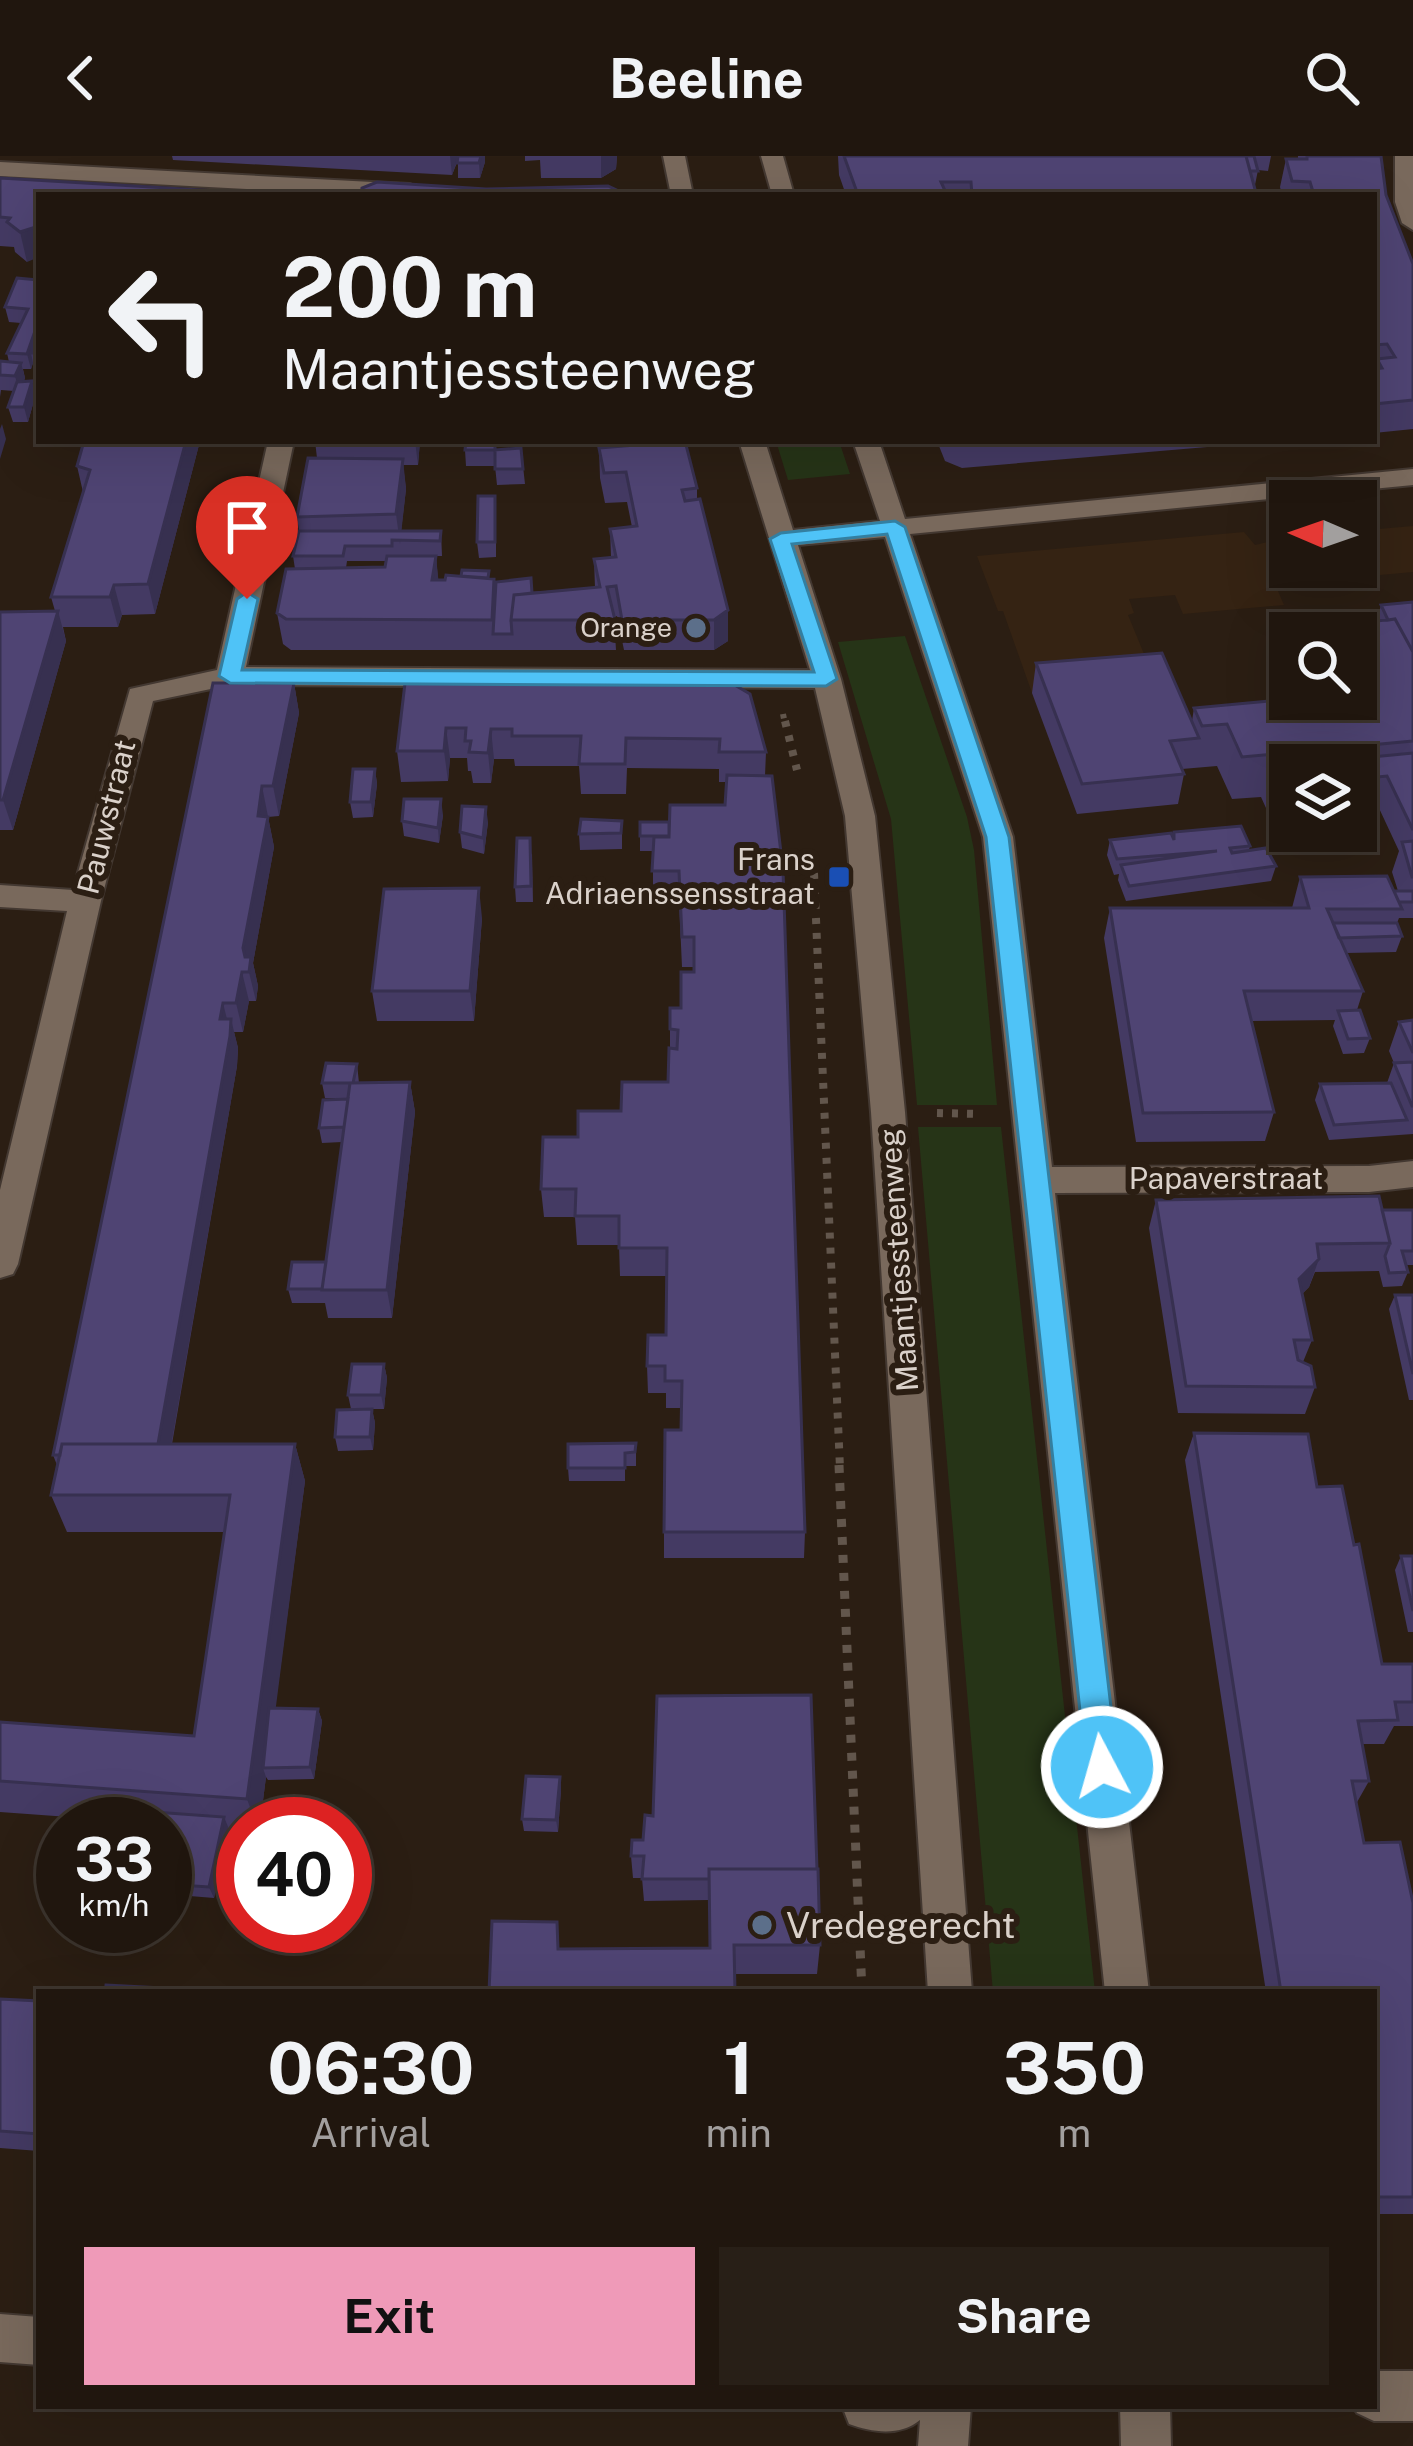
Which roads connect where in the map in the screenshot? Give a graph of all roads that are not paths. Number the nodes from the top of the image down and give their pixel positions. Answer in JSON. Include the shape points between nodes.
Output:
{"nodes":[{"id":1,"x":674,"y":156,"type":"edge"},
{"id":2,"x":772,"y":156,"type":"edge"},
{"id":3,"x":1406,"y":156,"type":"edge"},
{"id":4,"x":0,"y":169,"type":"edge"},
{"id":5,"x":336,"y":191,"type":"edge"},
{"id":6,"x":445,"y":192,"type":"edge"},
{"id":7,"x":681,"y":192,"type":"edge"},
{"id":8,"x":782,"y":192,"type":"edge"},
{"id":9,"x":1413,"y":224,"type":"edge"},
{"id":10,"x":280,"y":444,"type":"edge"},
{"id":11,"x":753,"y":444,"type":"edge"},
{"id":12,"x":867,"y":444,"type":"edge"},
{"id":13,"x":1413,"y":477,"type":"edge"},
{"id":14,"x":895,"y":527,"type":"junction"},
{"id":15,"x":781,"y":539,"type":"junction"},
{"id":16,"x":230,"y":676,"type":"junction"},
{"id":17,"x":826,"y":679,"type":"junction"},
{"id":18,"x":0,"y":896,"type":"edge"},
{"id":19,"x":85,"y":901,"type":"junction"},
{"id":20,"x":1413,"y":1174,"type":"edge"},
{"id":21,"x":1038,"y":1180,"type":"junction"},
{"id":22,"x":0,"y":1264,"type":"edge"},
{"id":23,"x":950,"y":1989,"type":"edge"},
{"id":24,"x":1127,"y":1989,"type":"edge"},
{"id":25,"x":0,"y":2338,"type":"edge"},
{"id":26,"x":36,"y":2341,"type":"edge"},
{"id":27,"x":1377,"y":2396,"type":"edge"},
{"id":28,"x":1413,"y":2396,"type":"edge"},
{"id":29,"x":946,"y":2409,"type":"edge"},
{"id":30,"x":1145,"y":2409,"type":"edge"},
{"id":31,"x":944,"y":2446,"type":"edge"},
{"id":32,"x":1146,"y":2446,"type":"edge"}],
"edges":[{"from":1,"to":7,"type":"street"},
{"from":2,"to":8,"type":"street"},
{"from":3,"to":9,"type":"street"},
{"from":4,"to":5,"type":"street"},
{"from":5,"to":6,"type":"street"},
{"from":10,"to":16,"type":"street"},
{"from":11,"to":15,"type":"street","name":"Maantjessteenweg"},
{"from":12,"to":14,"type":"street"},
{"from":13,"to":14,"type":"street"},
{"from":14,"to":15,"type":"street"},
{"from":14,"to":21,"type":"street","via":[[998,837]]},
{"from":15,"to":17,"type":"street","name":"Maantjessteenweg"},
{"from":16,"to":17,"type":"street"},
{"from":16,"to":19,"type":"street","name":"Pauwstraat","via":[[140,695]]},
{"from":17,"to":23,"type":"street","name":"Maantjessteenweg","via":[[860,816],[888,1112]]},
{"from":18,"to":19,"type":"street"},
{"from":19,"to":22,"type":"street","name":"Pauwstraat"},
{"from":20,"to":21,"type":"street","name":"Papaverstraat"},
{"from":21,"to":24,"type":"street"},
{"from":25,"to":26,"type":"street"},
{"from":27,"to":28,"type":"street"},
{"from":29,"to":31,"type":"street"},
{"from":30,"to":32,"type":"street"}]}
